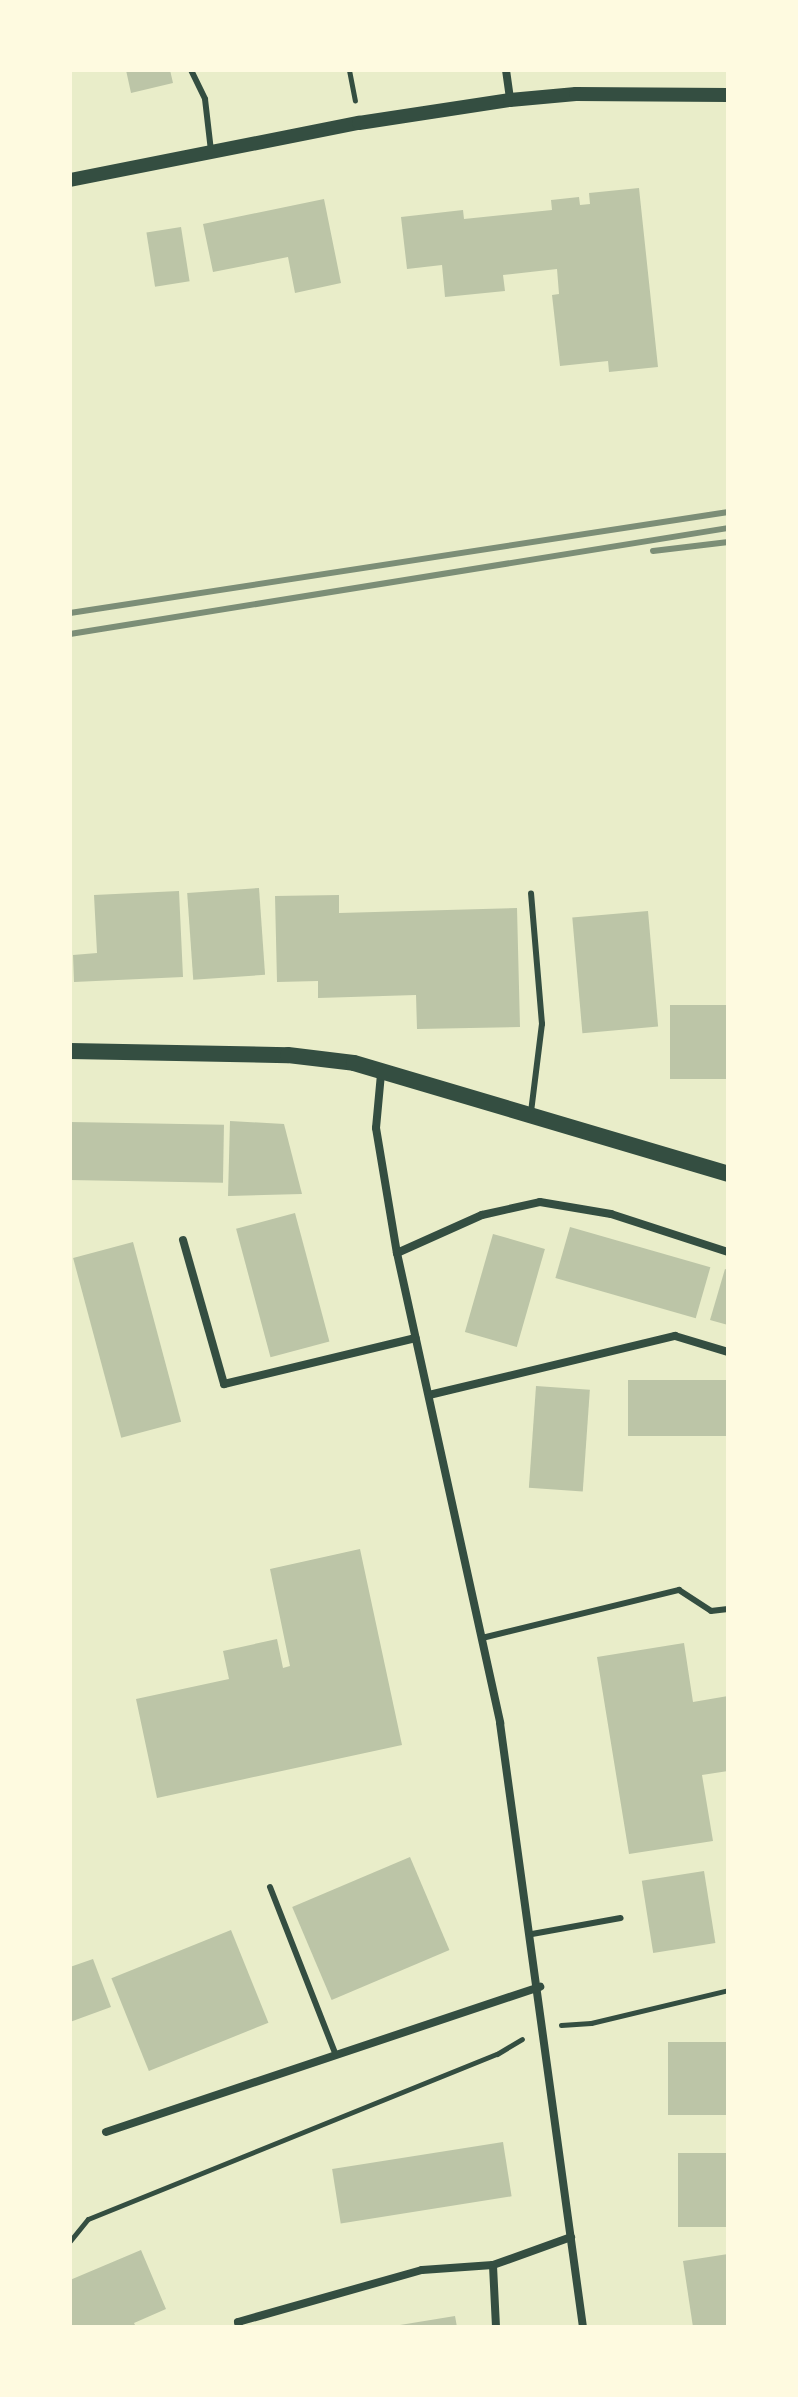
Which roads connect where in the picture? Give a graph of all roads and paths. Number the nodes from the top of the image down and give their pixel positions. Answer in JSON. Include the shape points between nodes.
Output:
{"nodes":[{"id":1,"x":191,"y":70,"type":"edge"},
{"id":2,"x":506,"y":70,"type":"edge"},
{"id":3,"x":728,"y":95,"type":"edge"},
{"id":4,"x":510,"y":100,"type":"junction"},
{"id":5,"x":211,"y":152,"type":"junction"},
{"id":6,"x":70,"y":180,"type":"edge"},
{"id":7,"x":531,"y":893,"type":"dead end"},
{"id":8,"x":70,"y":1051,"type":"edge"},
{"id":9,"x":381,"y":1074,"type":"junction"},
{"id":10,"x":531,"y":1118,"type":"junction"},
{"id":11,"x":728,"y":1174,"type":"edge"},
{"id":12,"x":183,"y":1240,"type":"dead end"},
{"id":13,"x":728,"y":1252,"type":"edge"},
{"id":14,"x":397,"y":1253,"type":"junction"},
{"id":15,"x":416,"y":1338,"type":"junction"},
{"id":16,"x":728,"y":1352,"type":"edge"},
{"id":17,"x":429,"y":1395,"type":"junction"},
{"id":18,"x":728,"y":1609,"type":"edge"},
{"id":19,"x":482,"y":1638,"type":"junction"},
{"id":20,"x":270,"y":1887,"type":"dead end"},
{"id":21,"x":621,"y":1918,"type":"dead end"},
{"id":22,"x":532,"y":1934,"type":"junction"},
{"id":23,"x":540,"y":1987,"type":"junction"},
{"id":24,"x":728,"y":1990,"type":"edge"},
{"id":25,"x":544,"y":2025,"type":"junction"},
{"id":26,"x":336,"y":2055,"type":"junction"},
{"id":27,"x":106,"y":2132,"type":"dead end"},
{"id":28,"x":571,"y":2237,"type":"junction"},
{"id":29,"x":70,"y":2241,"type":"edge"},
{"id":30,"x":493,"y":2265,"type":"junction"},
{"id":31,"x":239,"y":2327,"type":"edge"},
{"id":32,"x":496,"y":2327,"type":"edge"},
{"id":33,"x":583,"y":2327,"type":"edge"}],
"edges":[{"from":1,"to":5,"type":"lane","via":[[205,99]]},
{"from":2,"to":4,"type":"street"},
{"from":3,"to":4,"type":"street","via":[[576,94]]},
{"from":4,"to":5,"type":"street"},
{"from":5,"to":6,"type":"street"},
{"from":7,"to":10,"type":"lane","via":[[542,1024]]},
{"from":8,"to":9,"type":"main road","via":[[288,1055],[354,1063]]},
{"from":9,"to":10,"type":"main road"},
{"from":9,"to":14,"type":"street","via":[[376,1128]]},
{"from":10,"to":11,"type":"main road"},
{"from":12,"to":15,"type":"street","via":[[224,1384]]},
{"from":13,"to":14,"type":"street","via":[[611,1214],[540,1202],[482,1215]]},
{"from":14,"to":15,"type":"street"},
{"from":15,"to":17,"type":"street"},
{"from":16,"to":17,"type":"street","via":[[675,1336]]},
{"from":17,"to":19,"type":"street"},
{"from":18,"to":19,"type":"lane","via":[[711,1611],[679,1590]]},
{"from":19,"to":22,"type":"street"},
{"from":20,"to":26,"type":"lane"},
{"from":21,"to":22,"type":"lane"},
{"from":22,"to":23,"type":"street"},
{"from":23,"to":25,"type":"street"},
{"from":23,"to":26,"type":"street"},
{"from":24,"to":25,"type":"path","via":[[591,2023]]},
{"from":25,"to":28,"type":"street"},
{"from":25,"to":29,"type":"path","via":[[497,2054],[88,2219]]},
{"from":26,"to":27,"type":"street"},
{"from":28,"to":30,"type":"street"},
{"from":28,"to":33,"type":"street"},
{"from":30,"to":31,"type":"street","via":[[422,2270],[238,2322]]},
{"from":30,"to":32,"type":"street"}]}
